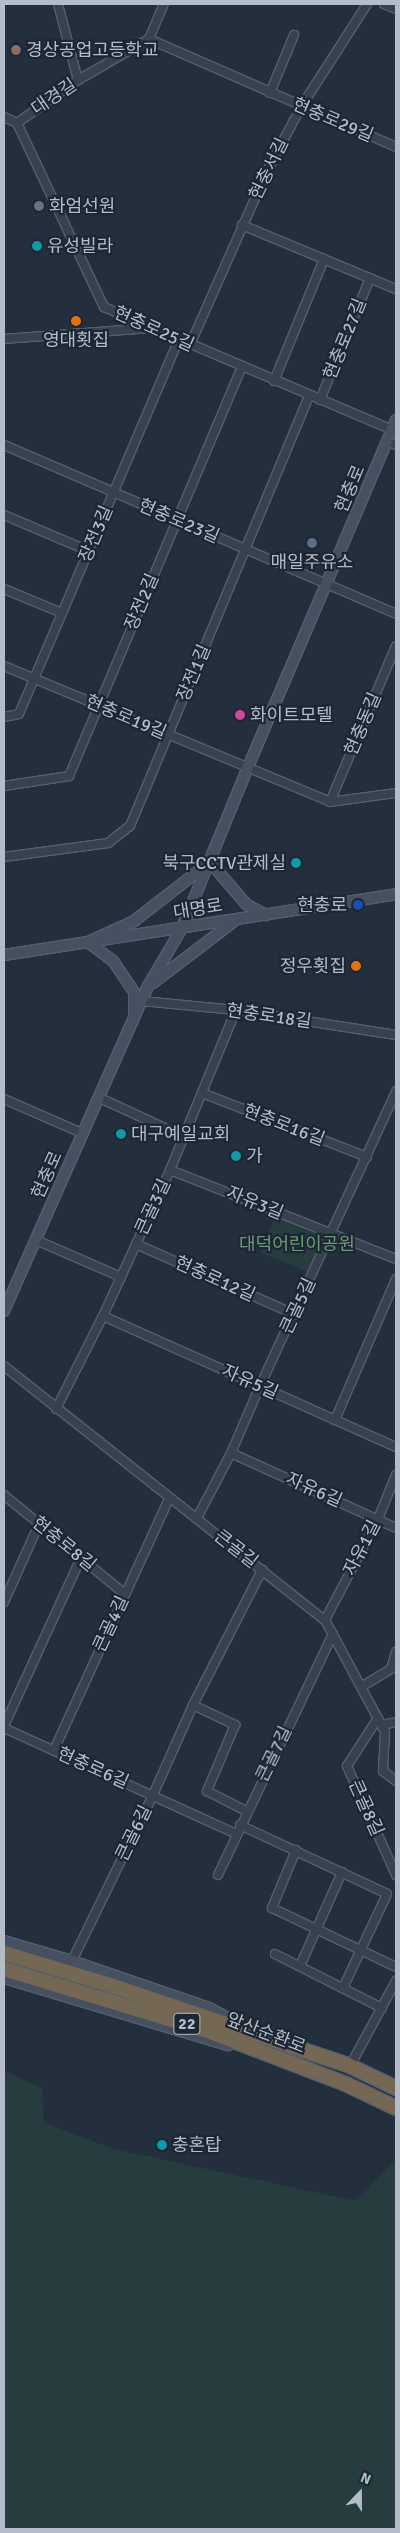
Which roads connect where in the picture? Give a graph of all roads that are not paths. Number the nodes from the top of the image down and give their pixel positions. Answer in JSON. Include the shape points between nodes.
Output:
{"nodes":[{"id":1,"x":58,"y":4,"type":"edge"},
{"id":2,"x":164,"y":4,"type":"edge"},
{"id":3,"x":367,"y":4,"type":"edge"},
{"id":4,"x":384,"y":4,"type":"edge"},
{"id":5,"x":396,"y":9,"type":"edge"},
{"id":6,"x":294,"y":36,"type":"dead end"},
{"id":7,"x":150,"y":39,"type":"junction"},
{"id":8,"x":78,"y":80,"type":"junction"},
{"id":9,"x":270,"y":93,"type":"junction"},
{"id":10,"x":301,"y":107,"type":"junction"},
{"id":11,"x":4,"y":117,"type":"edge"},
{"id":12,"x":17,"y":123,"type":"junction"},
{"id":13,"x":396,"y":147,"type":"edge"},
{"id":14,"x":242,"y":225,"type":"junction"},
{"id":15,"x":324,"y":259,"type":"junction"},
{"id":16,"x":370,"y":278,"type":"junction"},
{"id":17,"x":396,"y":289,"type":"edge"},
{"id":18,"x":153,"y":328,"type":"junction"},
{"id":19,"x":4,"y":339,"type":"edge"},
{"id":20,"x":179,"y":339,"type":"junction"},
{"id":21,"x":190,"y":345,"type":"junction"},
{"id":22,"x":242,"y":367,"type":"junction"},
{"id":23,"x":274,"y":381,"type":"junction"},
{"id":24,"x":309,"y":396,"type":"junction"},
{"id":25,"x":320,"y":400,"type":"junction"},
{"id":26,"x":394,"y":425,"type":"edge"},
{"id":27,"x":392,"y":443,"type":"edge"},
{"id":28,"x":4,"y":445,"type":"edge"},
{"id":29,"x":114,"y":492,"type":"junction"},
{"id":30,"x":4,"y":515,"type":"edge"},
{"id":31,"x":177,"y":520,"type":"junction"},
{"id":32,"x":246,"y":549,"type":"junction"},
{"id":33,"x":89,"y":551,"type":"junction"},
{"id":34,"x":327,"y":584,"type":"junction"},
{"id":35,"x":4,"y":589,"type":"edge"},
{"id":36,"x":62,"y":613,"type":"junction"},
{"id":37,"x":396,"y":614,"type":"edge"},
{"id":38,"x":396,"y":646,"type":"edge"},
{"id":39,"x":4,"y":666,"type":"edge"},
{"id":40,"x":34,"y":678,"type":"junction"},
{"id":41,"x":99,"y":705,"type":"junction"},
{"id":42,"x":4,"y":717,"type":"edge"},
{"id":43,"x":168,"y":734,"type":"junction"},
{"id":44,"x":248,"y":767,"type":"junction"},
{"id":45,"x":4,"y":786,"type":"edge"},
{"id":46,"x":396,"y":793,"type":"edge"},
{"id":47,"x":330,"y":802,"type":"junction"},
{"id":48,"x":4,"y":857,"type":"edge"},
{"id":49,"x":210,"y":862,"type":"junction"},
{"id":50,"x":396,"y":894,"type":"edge"},
{"id":51,"x":266,"y":915,"type":"junction"},
{"id":52,"x":235,"y":920,"type":"junction"},
{"id":53,"x":182,"y":928,"type":"junction"},
{"id":54,"x":88,"y":942,"type":"junction"},
{"id":55,"x":4,"y":955,"type":"edge"},
{"id":56,"x":148,"y":986,"type":"junction"},
{"id":57,"x":142,"y":1001,"type":"junction"},
{"id":58,"x":236,"y":1010,"type":"junction"},
{"id":59,"x":135,"y":1018,"type":"junction"},
{"id":60,"x":396,"y":1035,"type":"edge"},
{"id":61,"x":396,"y":1091,"type":"edge"},
{"id":62,"x":202,"y":1093,"type":"junction"},
{"id":63,"x":100,"y":1098,"type":"junction"},
{"id":64,"x":4,"y":1099,"type":"edge"},
{"id":65,"x":393,"y":1109,"type":"edge"},
{"id":66,"x":84,"y":1134,"type":"junction"},
{"id":67,"x":184,"y":1137,"type":"junction"},
{"id":68,"x":367,"y":1157,"type":"junction"},
{"id":69,"x":170,"y":1170,"type":"junction"},
{"id":70,"x":332,"y":1234,"type":"junction"},
{"id":71,"x":36,"y":1240,"type":"junction"},
{"id":72,"x":136,"y":1244,"type":"junction"},
{"id":73,"x":396,"y":1258,"type":"edge"},
{"id":74,"x":121,"y":1277,"type":"junction"},
{"id":75,"x":396,"y":1279,"type":"edge"},
{"id":76,"x":4,"y":1310,"type":"edge"},
{"id":77,"x":294,"y":1314,"type":"junction"},
{"id":78,"x":103,"y":1316,"type":"junction"},
{"id":79,"x":4,"y":1366,"type":"edge"},
{"id":80,"x":260,"y":1386,"type":"junction"},
{"id":81,"x":56,"y":1410,"type":"junction"},
{"id":82,"x":335,"y":1420,"type":"junction"},
{"id":83,"x":396,"y":1448,"type":"edge"},
{"id":84,"x":231,"y":1453,"type":"junction"},
{"id":85,"x":396,"y":1475,"type":"edge"},
{"id":86,"x":4,"y":1494,"type":"edge"},
{"id":87,"x":170,"y":1499,"type":"junction"},
{"id":88,"x":197,"y":1518,"type":"junction"},
{"id":89,"x":378,"y":1519,"type":"junction"},
{"id":90,"x":40,"y":1524,"type":"junction"},
{"id":91,"x":396,"y":1528,"type":"edge"},
{"id":92,"x":81,"y":1558,"type":"junction"},
{"id":93,"x":262,"y":1570,"type":"junction"},
{"id":94,"x":125,"y":1594,"type":"junction"},
{"id":95,"x":4,"y":1602,"type":"edge"},
{"id":96,"x":325,"y":1620,"type":"junction"},
{"id":97,"x":333,"y":1634,"type":"junction"},
{"id":98,"x":396,"y":1652,"type":"edge"},
{"id":99,"x":361,"y":1687,"type":"junction"},
{"id":100,"x":193,"y":1705,"type":"junction"},
{"id":101,"x":380,"y":1722,"type":"junction"},
{"id":102,"x":396,"y":1722,"type":"edge"},
{"id":103,"x":4,"y":1727,"type":"edge"},
{"id":104,"x":54,"y":1750,"type":"junction"},
{"id":105,"x":396,"y":1781,"type":"edge"},
{"id":106,"x":153,"y":1795,"type":"junction"},
{"id":107,"x":246,"y":1811,"type":"junction"},
{"id":108,"x":240,"y":1825,"type":"junction"},
{"id":109,"x":237,"y":1834,"type":"junction"},
{"id":110,"x":296,"y":1850,"type":"junction"},
{"id":111,"x":342,"y":1872,"type":"junction"},
{"id":112,"x":218,"y":1875,"type":"dead end"},
{"id":113,"x":396,"y":1875,"type":"edge"},
{"id":114,"x":317,"y":1929,"type":"junction"},
{"id":115,"x":4,"y":1941,"type":"edge"},
{"id":116,"x":360,"y":1949,"type":"junction"},
{"id":117,"x":4,"y":1953,"type":"edge"},
{"id":118,"x":275,"y":1954,"type":"dead end"},
{"id":119,"x":72,"y":1961,"type":"junction"},
{"id":120,"x":300,"y":1966,"type":"junction"},
{"id":121,"x":396,"y":1967,"type":"edge"},
{"id":122,"x":4,"y":1969,"type":"edge"},
{"id":123,"x":4,"y":1978,"type":"edge"},
{"id":124,"x":396,"y":1981,"type":"edge"},
{"id":125,"x":343,"y":1988,"type":"junction"},
{"id":126,"x":382,"y":2008,"type":"junction"},
{"id":127,"x":268,"y":2040,"type":"junction"},
{"id":128,"x":270,"y":2055,"type":"junction"},
{"id":129,"x":350,"y":2066,"type":"junction"},
{"id":130,"x":396,"y":2088,"type":"edge"},
{"id":131,"x":396,"y":2108,"type":"edge"}],
"edges":[{"from":1,"to":8,"type":"street"},
{"from":2,"to":7,"type":"street"},
{"from":3,"to":10,"type":"street","name":"현충서길"},
{"from":4,"to":5,"type":"street"},
{"from":6,"to":9,"type":"street","name":"현충로29길"},
{"from":7,"to":8,"type":"street","name":"대경길"},
{"from":7,"to":9,"type":"street","name":"현충로29길"},
{"from":8,"to":12,"type":"street","name":"대경길"},
{"from":9,"to":10,"type":"street","name":"현충로29길"},
{"from":10,"to":13,"type":"street","name":"현충로29길"},
{"from":10,"to":14,"type":"street","name":"현충서길"},
{"from":11,"to":12,"type":"street","name":"대경길"},
{"from":12,"to":18,"type":"street","name":"현충로25길","via":[[104,307]]},
{"from":14,"to":15,"type":"street","name":"현충로27길"},
{"from":14,"to":21,"type":"street","name":"현충서길"},
{"from":15,"to":16,"type":"street","name":"현충로27길"},
{"from":15,"to":23,"type":"street"},
{"from":16,"to":17,"type":"street","name":"현충로27길"},
{"from":16,"to":25,"type":"street","name":"현충로27길"},
{"from":18,"to":19,"type":"street"},
{"from":18,"to":20,"type":"street","name":"현충로25길"},
{"from":20,"to":21,"type":"street","name":"현충로25길"},
{"from":20,"to":29,"type":"street","name":"장전3길"},
{"from":21,"to":22,"type":"street","name":"현충로25길"},
{"from":22,"to":23,"type":"street","name":"현충로25길"},
{"from":22,"to":31,"type":"street","name":"장전2길"},
{"from":23,"to":24,"type":"street","name":"현충로25길"},
{"from":24,"to":25,"type":"street","name":"현충로25길"},
{"from":24,"to":32,"type":"street","name":"장전1길"},
{"from":25,"to":26,"type":"street","name":"현충로25길"},
{"from":26,"to":27,"type":"main road","name":"현충로"},
{"from":27,"to":34,"type":"main road","name":"현충로"},
{"from":28,"to":29,"type":"street","name":"현충로23길"},
{"from":29,"to":31,"type":"street","name":"현충로23길"},
{"from":29,"to":33,"type":"street","name":"장전3길"},
{"from":30,"to":33,"type":"street"},
{"from":31,"to":32,"type":"street","name":"현충로23길"},
{"from":31,"to":41,"type":"street","name":"장전2길"},
{"from":32,"to":34,"type":"street","name":"현충로23길"},
{"from":32,"to":43,"type":"street","name":"장전1길"},
{"from":33,"to":36,"type":"street","name":"장전3길"},
{"from":34,"to":37,"type":"street","name":"현충로23길"},
{"from":34,"to":44,"type":"main road","name":"현충로"},
{"from":35,"to":36,"type":"street"},
{"from":36,"to":40,"type":"street","name":"장전3길"},
{"from":38,"to":47,"type":"street","name":"현충동길"},
{"from":39,"to":40,"type":"street","name":"현충로19길"},
{"from":40,"to":41,"type":"street","name":"현충로19길"},
{"from":40,"to":42,"type":"street","name":"장전3길","via":[[19,714]]},
{"from":41,"to":43,"type":"street","name":"현충로19길"},
{"from":41,"to":45,"type":"street","name":"장전2길","via":[[68,776]]},
{"from":43,"to":44,"type":"street","name":"현충로19길"},
{"from":43,"to":48,"type":"street","name":"장전1길","via":[[130,826],[108,843]]},
{"from":44,"to":47,"type":"street","name":"현충로19길"},
{"from":44,"to":49,"type":"main road","name":"현충로"},
{"from":46,"to":47,"type":"street"},
{"from":49,"to":51,"type":"main road","via":[[246,904]]},
{"from":49,"to":53,"type":"main road","name":"현충로"},
{"from":49,"to":54,"type":"main road","via":[[134,921]]},
{"from":50,"to":51,"type":"main road","name":"대명로"},
{"from":51,"to":52,"type":"main road","name":"대명로"},
{"from":52,"to":53,"type":"main road","name":"대명로"},
{"from":52,"to":56,"type":"main road"},
{"from":53,"to":54,"type":"main road","name":"대명로"},
{"from":53,"to":56,"type":"main road","name":"현충로"},
{"from":54,"to":55,"type":"main road","name":"대명로"},
{"from":54,"to":59,"type":"main road","via":[[113,961],[134,992]]},
{"from":56,"to":57,"type":"main road","name":"현충로"},
{"from":57,"to":58,"type":"street","name":"현충로18길"},
{"from":57,"to":59,"type":"main road","name":"현충로"},
{"from":58,"to":60,"type":"street","name":"현충로18길"},
{"from":58,"to":62,"type":"street","name":"큰골3길"},
{"from":59,"to":63,"type":"main road","name":"현충로"},
{"from":61,"to":65,"type":"street","name":"큰골5길"},
{"from":62,"to":67,"type":"street","name":"큰골3길"},
{"from":62,"to":68,"type":"street","name":"현충로16길"},
{"from":63,"to":66,"type":"main road","name":"현충로"},
{"from":63,"to":67,"type":"street"},
{"from":64,"to":66,"type":"street"},
{"from":65,"to":68,"type":"street","name":"큰골5길"},
{"from":66,"to":71,"type":"main road","name":"현충로"},
{"from":67,"to":69,"type":"street","name":"큰골3길"},
{"from":68,"to":70,"type":"street","name":"큰골5길"},
{"from":69,"to":70,"type":"street","name":"자유3길"},
{"from":69,"to":72,"type":"street","name":"큰골3길"},
{"from":70,"to":73,"type":"street","name":"자유3길"},
{"from":70,"to":77,"type":"street","name":"큰골5길"},
{"from":71,"to":74,"type":"street"},
{"from":71,"to":76,"type":"main road","name":"현충로"},
{"from":72,"to":74,"type":"street","name":"큰골3길"},
{"from":72,"to":77,"type":"street","name":"현충로12길"},
{"from":74,"to":78,"type":"street","name":"큰골3길"},
{"from":75,"to":82,"type":"street"},
{"from":77,"to":80,"type":"street","name":"큰골5길"},
{"from":78,"to":80,"type":"street","name":"자유5길"},
{"from":78,"to":81,"type":"street","name":"큰골3길"},
{"from":79,"to":81,"type":"street","name":"큰골길"},
{"from":80,"to":82,"type":"street","name":"자유5길"},
{"from":80,"to":84,"type":"street","name":"큰골5길"},
{"from":81,"to":87,"type":"street","name":"큰골길"},
{"from":82,"to":83,"type":"street","name":"자유5길"},
{"from":84,"to":88,"type":"street","name":"큰골5길"},
{"from":84,"to":89,"type":"street","name":"자유6길"},
{"from":85,"to":89,"type":"street","name":"자유1길"},
{"from":86,"to":90,"type":"street","name":"현충로8길"},
{"from":87,"to":88,"type":"street","name":"큰골길"},
{"from":87,"to":94,"type":"street","name":"큰골4길"},
{"from":88,"to":93,"type":"street","name":"큰골길"},
{"from":89,"to":91,"type":"street","name":"자유6길"},
{"from":89,"to":96,"type":"street","name":"자유1길"},
{"from":90,"to":92,"type":"street","name":"현충로8길"},
{"from":90,"to":95,"type":"street"},
{"from":92,"to":94,"type":"street","name":"현충로8길"},
{"from":92,"to":103,"type":"street","name":"현충로6길"},
{"from":93,"to":96,"type":"street","name":"큰골길"},
{"from":93,"to":100,"type":"street","name":"큰골6길"},
{"from":94,"to":104,"type":"street","name":"큰골4길"},
{"from":96,"to":97,"type":"street","name":"큰골길"},
{"from":97,"to":99,"type":"street","name":"큰골길"},
{"from":97,"to":107,"type":"street","name":"큰골7길"},
{"from":98,"to":99,"type":"street","via":[[391,1670]]},
{"from":99,"to":101,"type":"street","name":"큰골길"},
{"from":100,"to":106,"type":"street","name":"큰골6길"},
{"from":100,"to":107,"type":"street","via":[[235,1725],[206,1791]]},
{"from":101,"to":102,"type":"street"},
{"from":101,"to":105,"type":"street","name":"큰골길","via":[[385,1732],[383,1770]]},
{"from":101,"to":113,"type":"street","name":"큰골8길","via":[[347,1766]]},
{"from":103,"to":104,"type":"street","name":"현충로6길"},
{"from":104,"to":106,"type":"street","name":"현충로6길"},
{"from":106,"to":109,"type":"street","name":"현충로6길"},
{"from":106,"to":119,"type":"street","name":"큰골6길"},
{"from":107,"to":108,"type":"street","name":"큰골7길"},
{"from":108,"to":109,"type":"street","name":"큰골7길"},
{"from":108,"to":110,"type":"street"},
{"from":109,"to":112,"type":"street","name":"큰골7길"},
{"from":110,"to":111,"type":"street"},
{"from":110,"to":114,"type":"street","via":[[272,1908]]},
{"from":111,"to":114,"type":"street"},
{"from":111,"to":116,"type":"street","via":[[387,1894]]},
{"from":114,"to":116,"type":"street"},
{"from":114,"to":120,"type":"street"},
{"from":115,"to":119,"type":"main road"},
{"from":116,"to":121,"type":"street"},
{"from":116,"to":125,"type":"street"},
{"from":117,"to":127,"type":"highway","name":"앞산순환로","number":"22","via":[[107,1984]]},
{"from":118,"to":120,"type":"street"},
{"from":119,"to":127,"type":"main road","via":[[209,2008]]},
{"from":120,"to":125,"type":"street"},
{"from":122,"to":128,"type":"highway","name":"앞산순환로","number":"22","via":[[204,2030]]},
{"from":123,"to":128,"type":"main road"},
{"from":124,"to":126,"type":"street"},
{"from":125,"to":126,"type":"street"},
{"from":126,"to":129,"type":"street"},
{"from":127,"to":129,"type":"highway","name":"앞산순환로","number":"22"},
{"from":128,"to":131,"type":"highway","name":"앞산순환로","number":"22","via":[[348,2085]]},
{"from":129,"to":130,"type":"highway","name":"앞산순환로","number":"22"}]}
